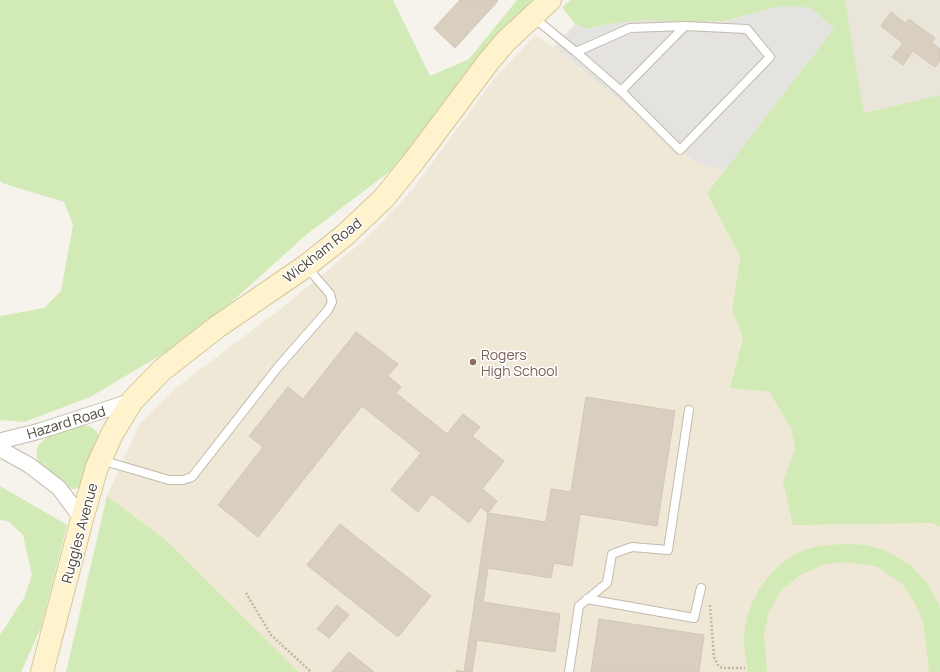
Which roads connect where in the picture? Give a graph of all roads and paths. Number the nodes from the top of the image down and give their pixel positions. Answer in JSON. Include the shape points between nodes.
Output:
{"nodes":[{"id":1,"x":550,"y":0,"type":"edge"},
{"id":2,"x":532,"y":16,"type":"junction"},
{"id":3,"x":685,"y":26,"type":"junction"},
{"id":4,"x":576,"y":52,"type":"junction"},
{"id":5,"x":621,"y":91,"type":"junction"},
{"id":6,"x":306,"y":266,"type":"junction"},
{"id":7,"x":132,"y":402,"type":"junction"},
{"id":8,"x":689,"y":410,"type":"dead end"},
{"id":9,"x":0,"y":441,"type":"edge"},
{"id":10,"x":0,"y":449,"type":"edge"},
{"id":11,"x":100,"y":460,"type":"junction"},
{"id":12,"x":82,"y":519,"type":"junction"},
{"id":13,"x":701,"y":588,"type":"joint"},
{"id":14,"x":246,"y":593,"type":"dead end"},
{"id":15,"x":587,"y":599,"type":"junction"},
{"id":16,"x":745,"y":668,"type":"dead end"},
{"id":17,"x":42,"y":672,"type":"edge"},
{"id":18,"x":310,"y":672,"type":"edge"},
{"id":19,"x":569,"y":672,"type":"edge"}],
"edges":[{"from":1,"to":2,"type":"street","name":"Wickham Road"},
{"from":2,"to":4,"type":"lane"},
{"from":2,"to":6,"type":"street","name":"Wickham Road","via":[[489,61],[384,198],[345,235]]},
{"from":3,"to":4,"type":"lane","via":[[630,28]]},
{"from":3,"to":5,"type":"lane"},
{"from":3,"to":5,"type":"lane","via":[[747,29],[770,57],[680,150]]},
{"from":4,"to":5,"type":"lane"},
{"from":6,"to":7,"type":"street","name":"Wickham Road","via":[[217,327],[168,365]]},
{"from":6,"to":11,"type":"lane","via":[[330,294],[332,302],[328,310],[278,367],[192,477],[169,480]]},
{"from":7,"to":9,"type":"street","name":"Hazard Road"},
{"from":7,"to":11,"type":"street","name":"Ruggles Avenue","via":[[112,434]]},
{"from":8,"to":15,"type":"lane","via":[[668,550],[632,547],[612,554],[607,583]]},
{"from":10,"to":12,"type":"street","name":"Hazard Road","via":[[29,465],[59,488]]},
{"from":11,"to":12,"type":"street","name":"Ruggles Avenue"},
{"from":12,"to":17,"type":"street","name":"Ruggles Avenue"},
{"from":13,"to":15,"type":"lane","via":[[694,618]]},
{"from":13,"to":16,"type":"path","via":[[708,590],[709,593],[716,662],[722,668]]},
{"from":14,"to":18,"type":"path","via":[[271,635]]},
{"from":15,"to":19,"type":"lane","via":[[579,606]]}]}
